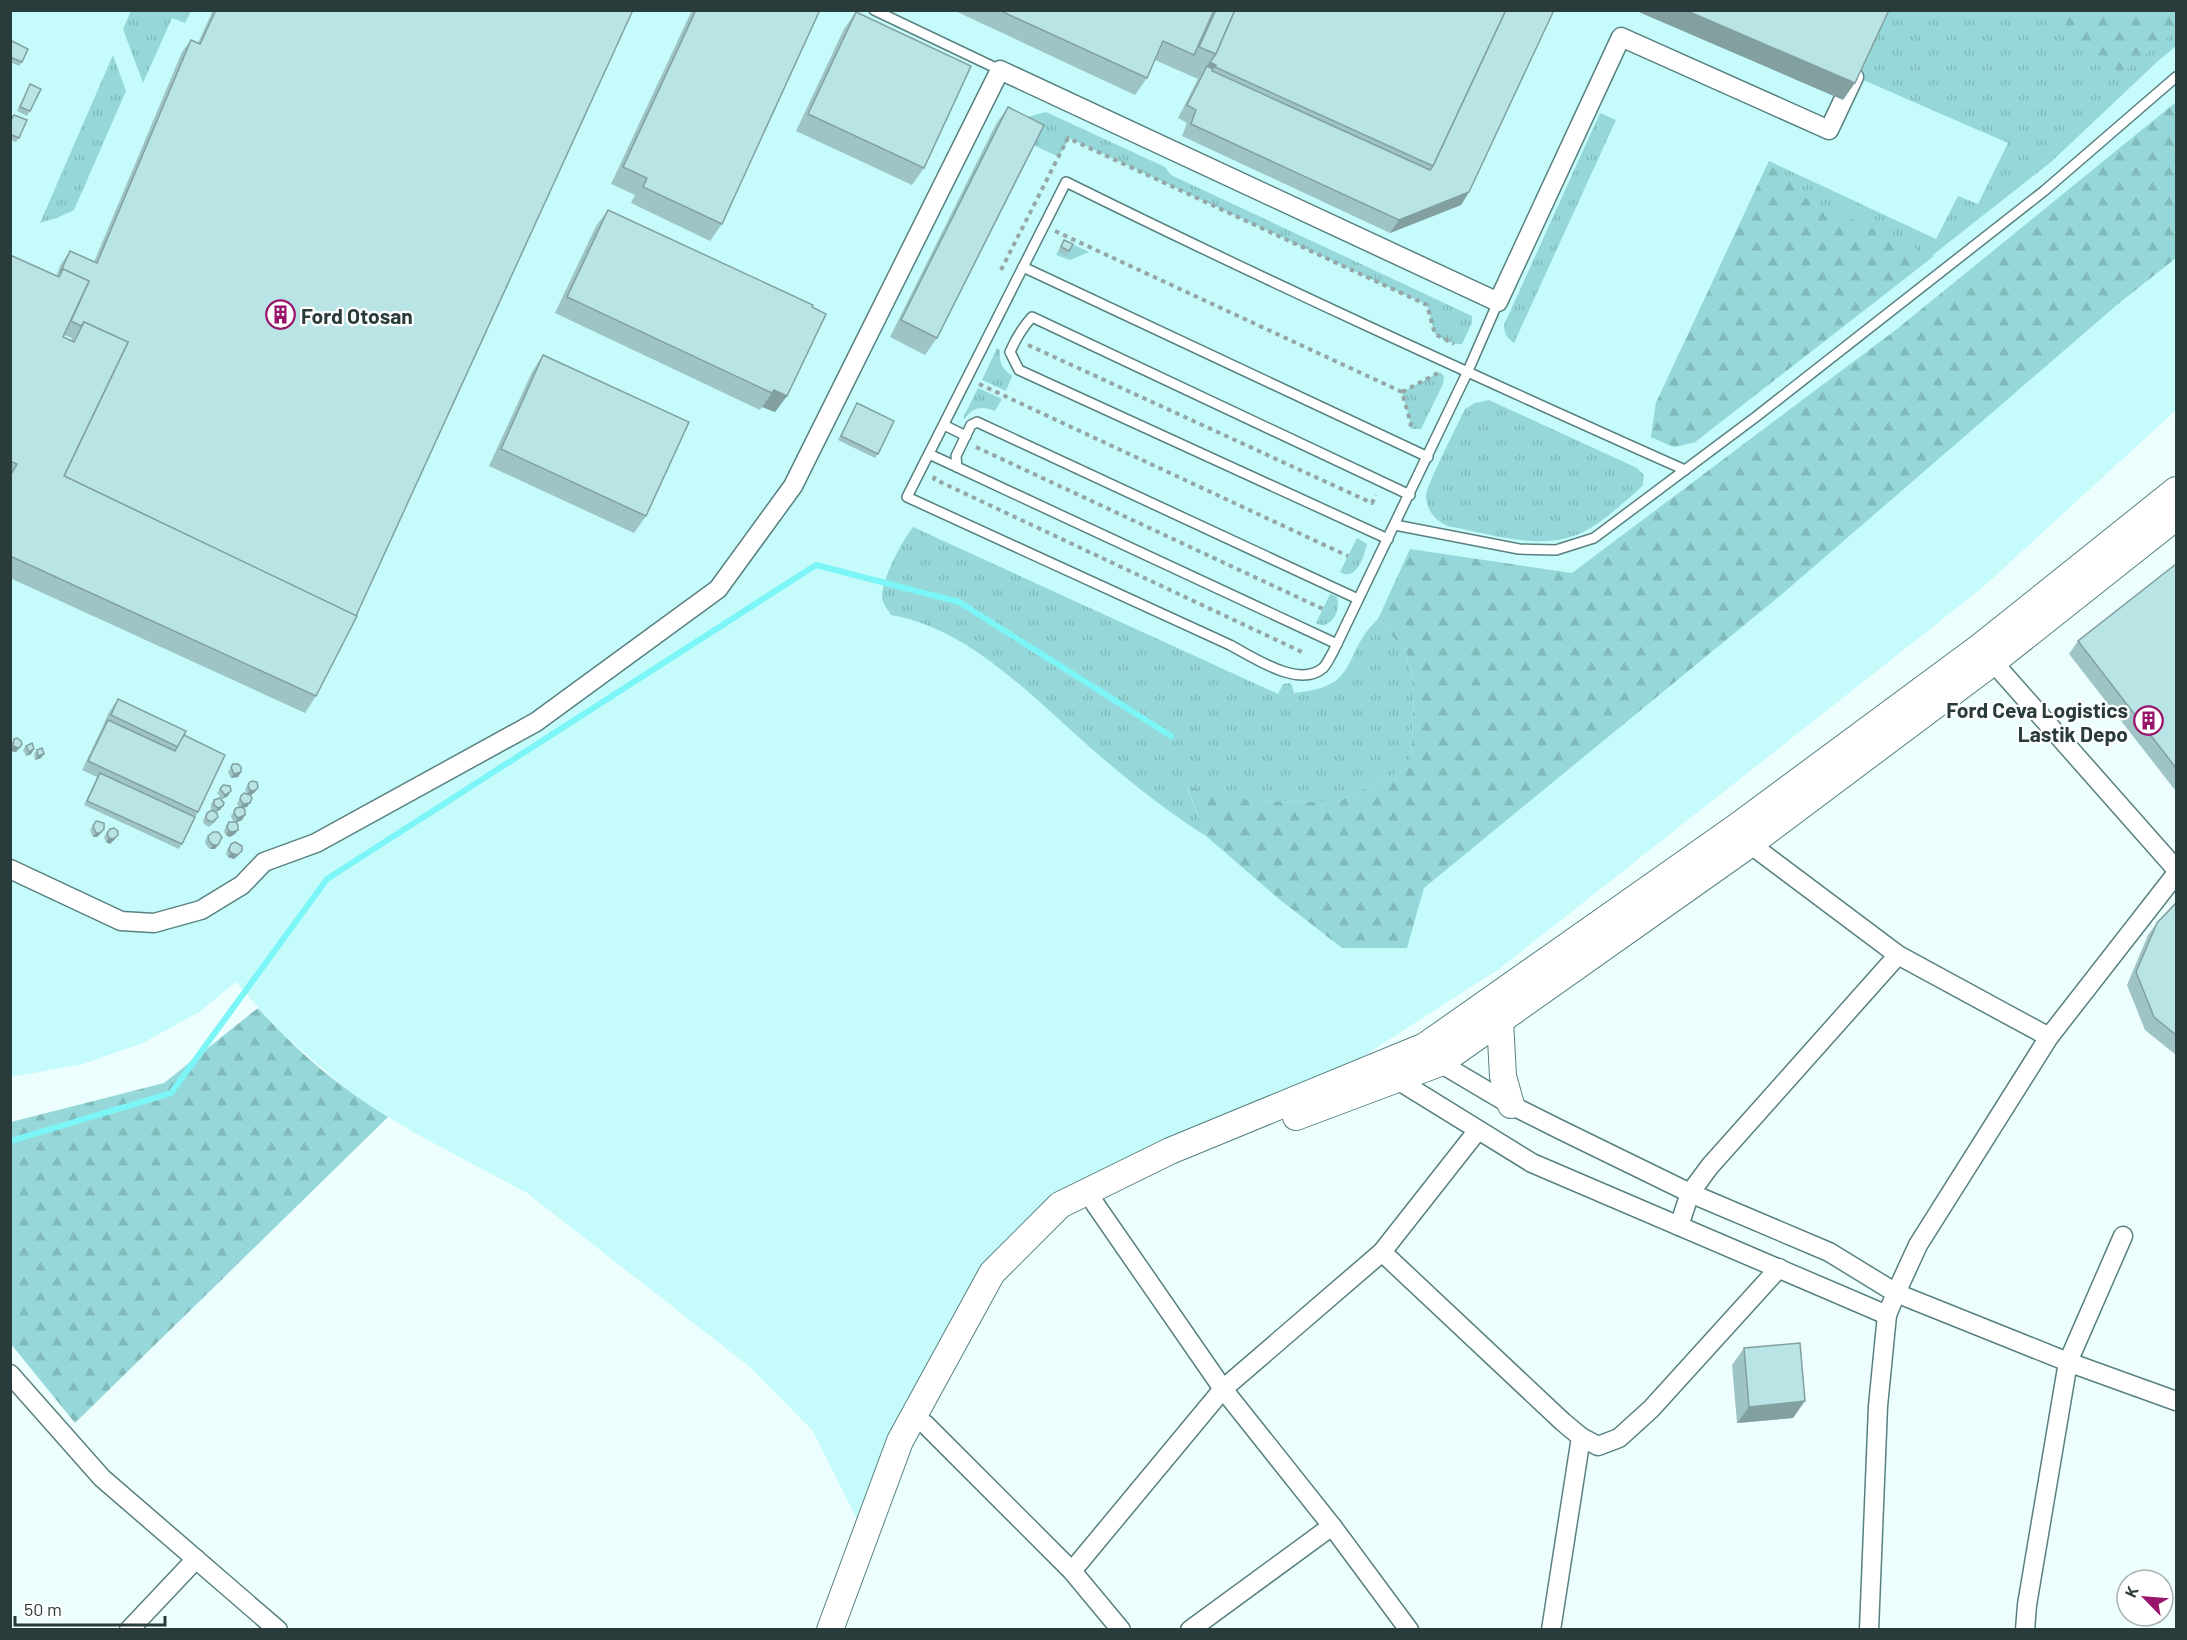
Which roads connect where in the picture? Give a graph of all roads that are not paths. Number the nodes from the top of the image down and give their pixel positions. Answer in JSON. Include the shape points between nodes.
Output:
{"nodes":[{"id":1,"x":874,"y":10,"type":"edge"},
{"id":2,"x":1863,"y":58,"type":"edge"},
{"id":3,"x":1000,"y":70,"type":"junction"},
{"id":4,"x":2176,"y":77,"type":"edge"},
{"id":5,"x":1023,"y":267,"type":"junction"},
{"id":6,"x":1498,"y":302,"type":"junction"},
{"id":7,"x":1467,"y":373,"type":"junction"},
{"id":8,"x":944,"y":425,"type":"junction"},
{"id":9,"x":964,"y":439,"type":"junction"},
{"id":10,"x":929,"y":454,"type":"junction"},
{"id":11,"x":1428,"y":457,"type":"junction"},
{"id":12,"x":957,"y":468,"type":"junction"},
{"id":13,"x":1685,"y":470,"type":"junction"},
{"id":14,"x":2176,"y":490,"type":"edge"},
{"id":15,"x":1410,"y":495,"type":"junction"},
{"id":16,"x":2176,"y":517,"type":"edge"},
{"id":17,"x":1395,"y":525,"type":"junction"},
{"id":18,"x":1388,"y":539,"type":"junction"},
{"id":19,"x":1358,"y":599,"type":"junction"},
{"id":20,"x":1337,"y":644,"type":"junction"},
{"id":21,"x":1993,"y":662,"type":"junction"},
{"id":22,"x":1750,"y":844,"type":"junction"},
{"id":23,"x":2176,"y":868,"type":"edge"},
{"id":24,"x":10,"y":869,"type":"edge"},
{"id":25,"x":2176,"y":874,"type":"edge"},
{"id":26,"x":1898,"y":955,"type":"junction"},
{"id":27,"x":1500,"y":1021,"type":"junction"},
{"id":28,"x":2049,"y":1037,"type":"junction"},
{"id":29,"x":1440,"y":1063,"type":"junction"},
{"id":30,"x":1396,"y":1079,"type":"junction"},
{"id":31,"x":1511,"y":1104,"type":"junction"},
{"id":32,"x":1478,"y":1130,"type":"junction"},
{"id":33,"x":1690,"y":1193,"type":"junction"},
{"id":34,"x":1095,"y":1204,"type":"junction"},
{"id":35,"x":1679,"y":1226,"type":"junction"},
{"id":36,"x":2123,"y":1236,"type":"dead end"},
{"id":37,"x":1382,"y":1252,"type":"junction"},
{"id":38,"x":1779,"y":1268,"type":"junction"},
{"id":39,"x":1896,"y":1293,"type":"junction"},
{"id":40,"x":1887,"y":1315,"type":"junction"},
{"id":41,"x":2068,"y":1362,"type":"junction"},
{"id":42,"x":10,"y":1374,"type":"edge"},
{"id":43,"x":1223,"y":1389,"type":"junction"},
{"id":44,"x":2176,"y":1401,"type":"edge"},
{"id":45,"x":925,"y":1424,"type":"junction"},
{"id":46,"x":1581,"y":1437,"type":"junction"},
{"id":47,"x":1332,"y":1526,"type":"junction"},
{"id":48,"x":196,"y":1559,"type":"junction"},
{"id":49,"x":1072,"y":1570,"type":"junction"},
{"id":50,"x":129,"y":1629,"type":"edge"},
{"id":51,"x":278,"y":1629,"type":"edge"},
{"id":52,"x":830,"y":1629,"type":"edge"},
{"id":53,"x":845,"y":1629,"type":"edge"},
{"id":54,"x":1121,"y":1629,"type":"edge"},
{"id":55,"x":1190,"y":1629,"type":"edge"},
{"id":56,"x":1409,"y":1629,"type":"edge"},
{"id":57,"x":1551,"y":1629,"type":"edge"},
{"id":58,"x":1869,"y":1629,"type":"edge"},
{"id":59,"x":2025,"y":1629,"type":"edge"}],
"edges":[{"from":1,"to":3,"type":"lane"},
{"from":2,"to":6,"type":"street","via":[[1829,130],[1621,37]]},
{"from":3,"to":6,"type":"street"},
{"from":3,"to":24,"type":"street","via":[[793,486],[718,590],[536,722],[316,843],[264,862],[242,885],[201,910],[154,923],[121,921]]},
{"from":4,"to":13,"type":"lane","via":[[2044,191]]},
{"from":5,"to":7,"type":"lane","via":[[1066,182]]},
{"from":5,"to":8,"type":"lane"},
{"from":5,"to":11,"type":"lane"},
{"from":6,"to":7,"type":"lane"},
{"from":7,"to":11,"type":"lane"},
{"from":7,"to":13,"type":"lane"},
{"from":8,"to":9,"type":"lane"},
{"from":8,"to":10,"type":"lane"},
{"from":9,"to":12,"type":"lane","via":[[956,456]]},
{"from":9,"to":19,"type":"lane","via":[[977,422]]},
{"from":10,"to":12,"type":"lane"},
{"from":10,"to":20,"type":"lane","via":[[908,497],[1277,669],[1308,676],[1323,668]]},
{"from":11,"to":15,"type":"lane"},
{"from":12,"to":20,"type":"lane"},
{"from":13,"to":17,"type":"lane","via":[[1594,538],[1556,550],[1519,549]]},
{"from":14,"to":52,"type":"main road","via":[[1981,646],[1744,821],[1425,1046],[1170,1151],[1060,1205],[992,1273],[900,1441]]},
{"from":15,"to":17,"type":"lane"},
{"from":15,"to":18,"type":"lane","via":[[1032,317],[1015,339],[1010,352],[1019,370]]},
{"from":16,"to":21,"type":"main road"},
{"from":17,"to":18,"type":"lane"},
{"from":18,"to":19,"type":"lane"},
{"from":19,"to":20,"type":"lane"},
{"from":21,"to":22,"type":"main road"},
{"from":21,"to":23,"type":"street"},
{"from":22,"to":26,"type":"street"},
{"from":22,"to":27,"type":"main road"},
{"from":25,"to":28,"type":"street"},
{"from":26,"to":28,"type":"street"},
{"from":26,"to":33,"type":"street","via":[[1741,1128]]},
{"from":27,"to":29,"type":"main road"},
{"from":27,"to":31,"type":"main road","via":[[1503,1076]]},
{"from":28,"to":39,"type":"street","via":[[1918,1245]]},
{"from":29,"to":30,"type":"main road"},
{"from":29,"to":31,"type":"street"},
{"from":30,"to":32,"type":"street"},
{"from":30,"to":34,"type":"main road","via":[[1176,1164]]},
{"from":31,"to":33,"type":"street"},
{"from":32,"to":35,"type":"street","via":[[1532,1163]]},
{"from":32,"to":37,"type":"street"},
{"from":33,"to":35,"type":"street"},
{"from":33,"to":39,"type":"street","via":[[1829,1252]]},
{"from":34,"to":43,"type":"street"},
{"from":34,"to":45,"type":"main road","via":[[1070,1218],[1004,1282]]},
{"from":35,"to":38,"type":"street"},
{"from":36,"to":41,"type":"street"},
{"from":37,"to":43,"type":"street"},
{"from":37,"to":46,"type":"street"},
{"from":38,"to":40,"type":"street"},
{"from":38,"to":46,"type":"street","via":[[1619,1438],[1598,1446]]},
{"from":39,"to":40,"type":"street"},
{"from":39,"to":41,"type":"street"},
{"from":40,"to":58,"type":"street","via":[[1878,1406]]},
{"from":41,"to":44,"type":"street"},
{"from":41,"to":59,"type":"street"},
{"from":42,"to":48,"type":"street","via":[[102,1478]]},
{"from":43,"to":47,"type":"street"},
{"from":43,"to":49,"type":"street"},
{"from":45,"to":49,"type":"street"},
{"from":45,"to":53,"type":"main road"},
{"from":46,"to":57,"type":"street"},
{"from":47,"to":55,"type":"street"},
{"from":47,"to":56,"type":"street"},
{"from":48,"to":50,"type":"street"},
{"from":48,"to":51,"type":"street"},
{"from":49,"to":54,"type":"street"}]}
